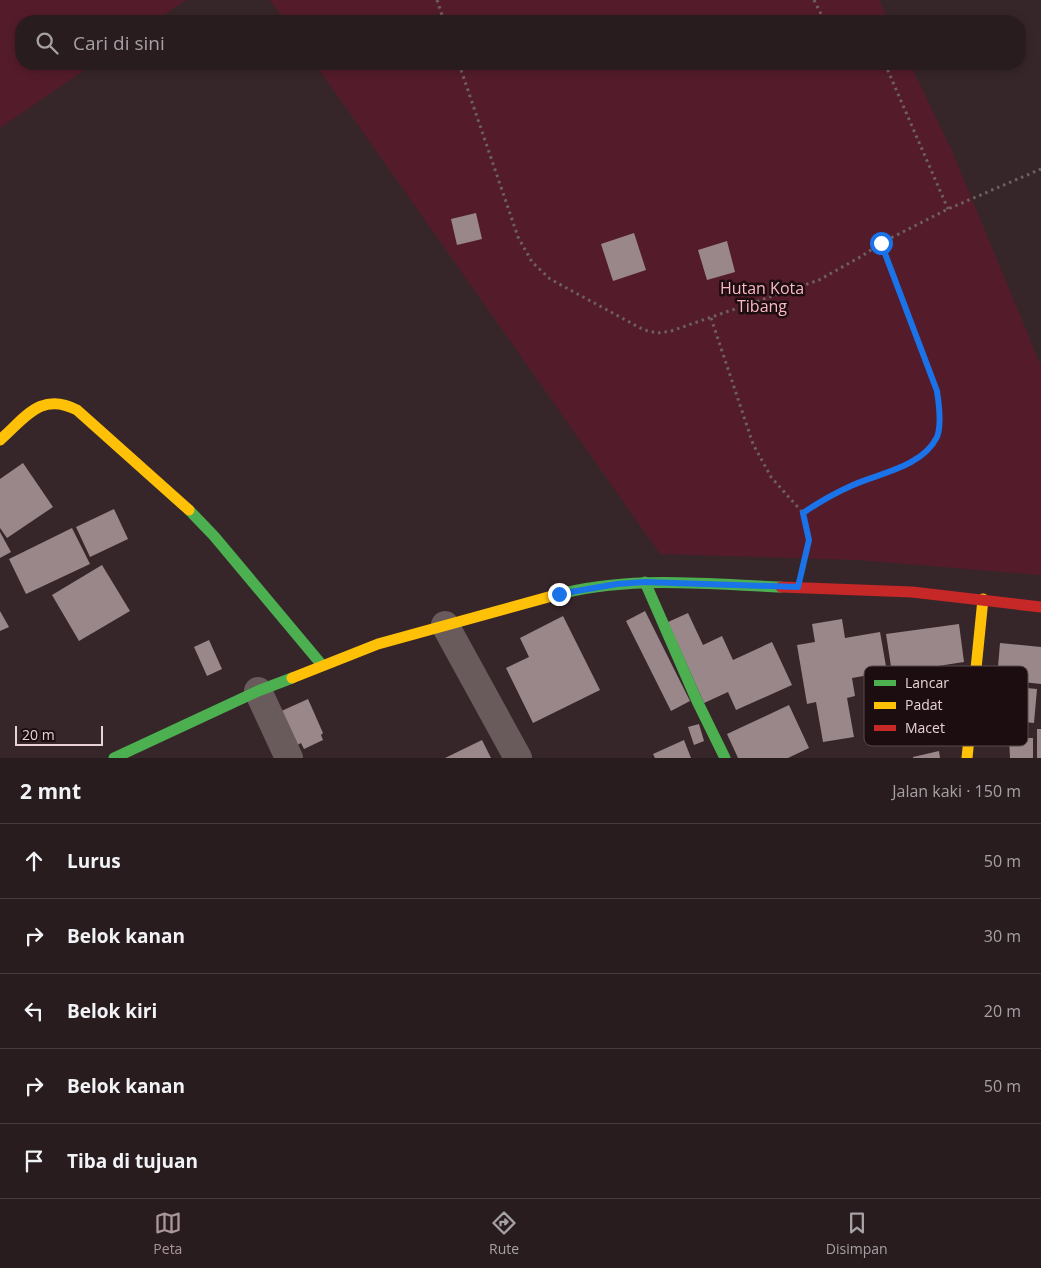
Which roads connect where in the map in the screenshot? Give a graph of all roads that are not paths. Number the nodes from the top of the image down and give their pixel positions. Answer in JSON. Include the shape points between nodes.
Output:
{"nodes":[{"id":1,"x":0,"y":440,"type":"edge"},
{"id":2,"x":645,"y":582,"type":"junction"},
{"id":3,"x":983,"y":599,"type":"junction"},
{"id":4,"x":1041,"y":608,"type":"edge"},
{"id":5,"x":445,"y":625,"type":"junction"},
{"id":6,"x":322,"y":665,"type":"junction"},
{"id":7,"x":976,"y":666,"type":"edge"},
{"id":8,"x":258,"y":691,"type":"junction"},
{"id":9,"x":114,"y":758,"type":"edge"},
{"id":10,"x":289,"y":758,"type":"edge"},
{"id":11,"x":518,"y":758,"type":"edge"},
{"id":12,"x":725,"y":758,"type":"edge"}],
"edges":[{"from":1,"to":6,"type":"street","via":[[44,403],[54,401],[77,410],[184,505],[214,536]]},
{"from":2,"to":3,"type":"street","via":[[912,592]]},
{"from":2,"to":5,"type":"street","via":[[559,594]]},
{"from":2,"to":12,"type":"street"},
{"from":3,"to":4,"type":"street"},
{"from":3,"to":7,"type":"street"},
{"from":5,"to":6,"type":"street","via":[[378,644]]},
{"from":5,"to":11,"type":"street"},
{"from":6,"to":8,"type":"street"},
{"from":8,"to":9,"type":"street"},
{"from":8,"to":10,"type":"street"}]}
